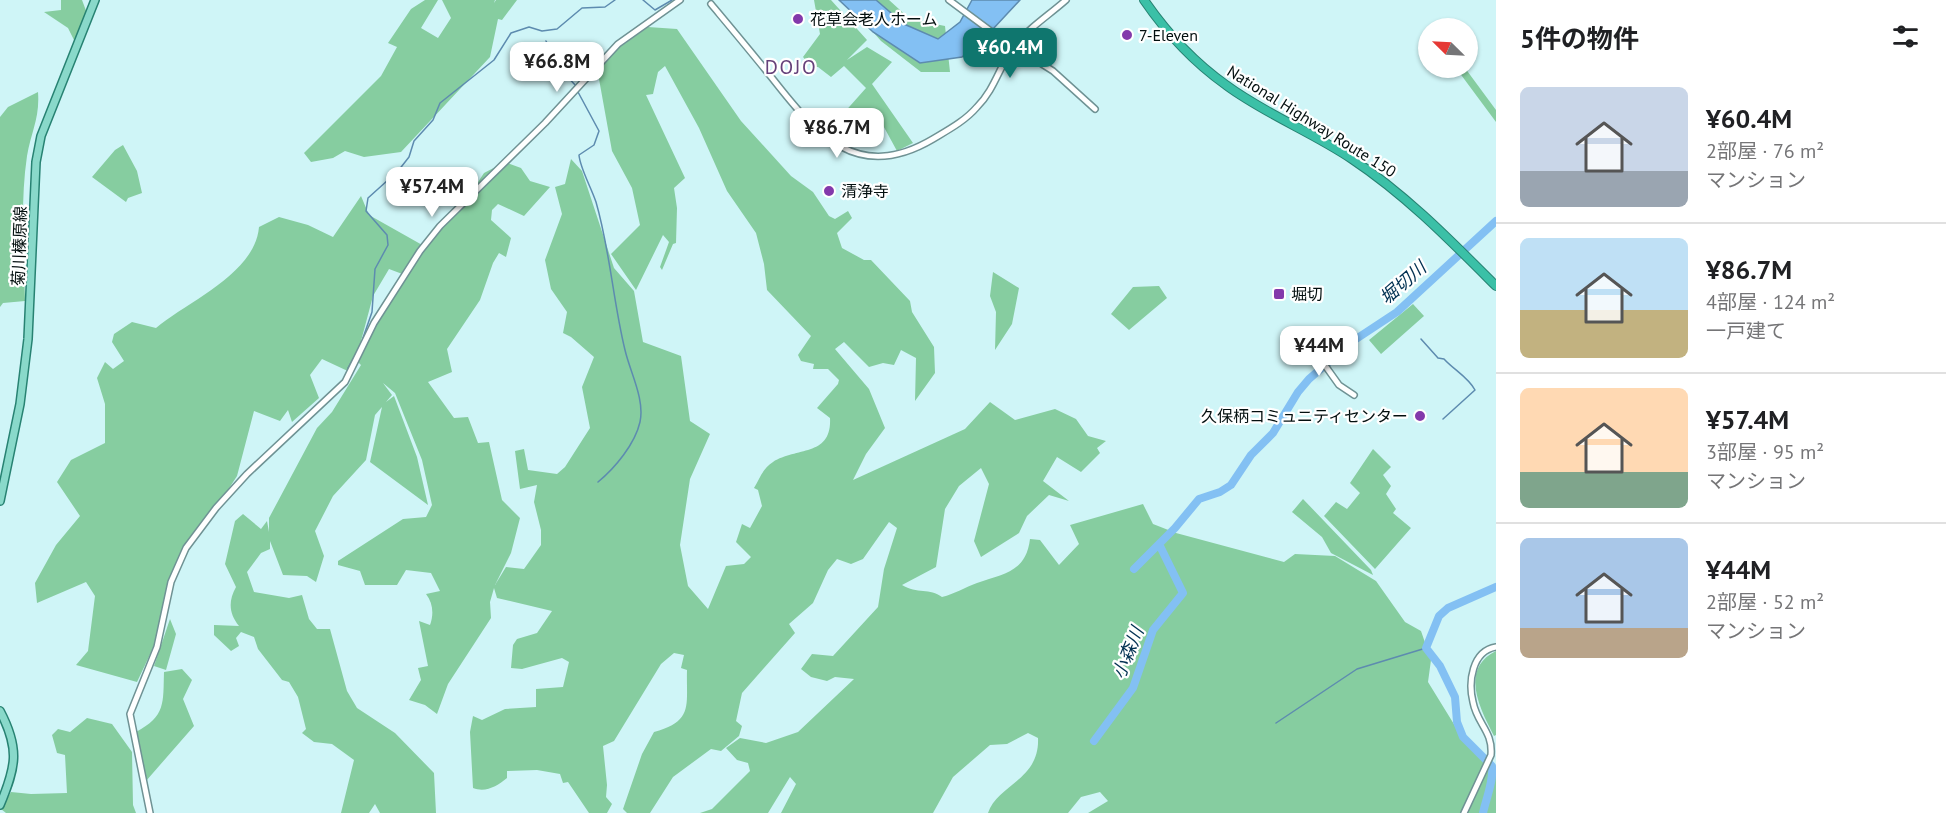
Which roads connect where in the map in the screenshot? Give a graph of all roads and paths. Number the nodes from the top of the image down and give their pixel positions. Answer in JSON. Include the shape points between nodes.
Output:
{"nodes":[{"id":1,"x":95,"y":0,"type":"edge"},
{"id":2,"x":680,"y":0,"type":"edge"},
{"id":3,"x":949,"y":0,"type":"edge"},
{"id":4,"x":1066,"y":0,"type":"edge"},
{"id":5,"x":1144,"y":0,"type":"edge"},
{"id":6,"x":711,"y":4,"type":"dead end"},
{"id":7,"x":1015,"y":46,"type":"junction"},
{"id":8,"x":1095,"y":109,"type":"dead end"},
{"id":9,"x":1496,"y":286,"type":"edge"},
{"id":10,"x":1304,"y":336,"type":"dead end"},
{"id":11,"x":1354,"y":395,"type":"dead end"},
{"id":12,"x":0,"y":501,"type":"edge"},
{"id":13,"x":1496,"y":647,"type":"edge"},
{"id":14,"x":0,"y":711,"type":"edge"},
{"id":15,"x":0,"y":805,"type":"edge"},
{"id":16,"x":150,"y":813,"type":"edge"},
{"id":17,"x":1464,"y":813,"type":"edge"}],
"edges":[{"from":1,"to":12,"type":"main road","name":"菊川榛原線","via":[[41,136],[36,162],[28,339],[20,404]]},
{"from":2,"to":16,"type":"street","via":[[618,44],[433,235],[374,323],[345,382],[246,474],[186,548],[171,582],[157,647],[130,714]]},
{"from":3,"to":7,"type":"street"},
{"from":4,"to":7,"type":"street"},
{"from":5,"to":9,"type":"highway","name":"National Highway Route 150","via":[[1179,44],[1225,85],[1352,159],[1416,206]]},
{"from":6,"to":7,"type":"street","via":[[816,131],[841,148],[860,154],[906,152],[965,119],[986,98]]},
{"from":7,"to":8,"type":"street","via":[[1053,71]]},
{"from":10,"to":11,"type":"street","via":[[1339,385]]},
{"from":13,"to":17,"type":"street","via":[[1482,653],[1475,662],[1472,701],[1491,737],[1491,755]]},
{"from":14,"to":15,"type":"main road","via":[[15,753]]}]}
